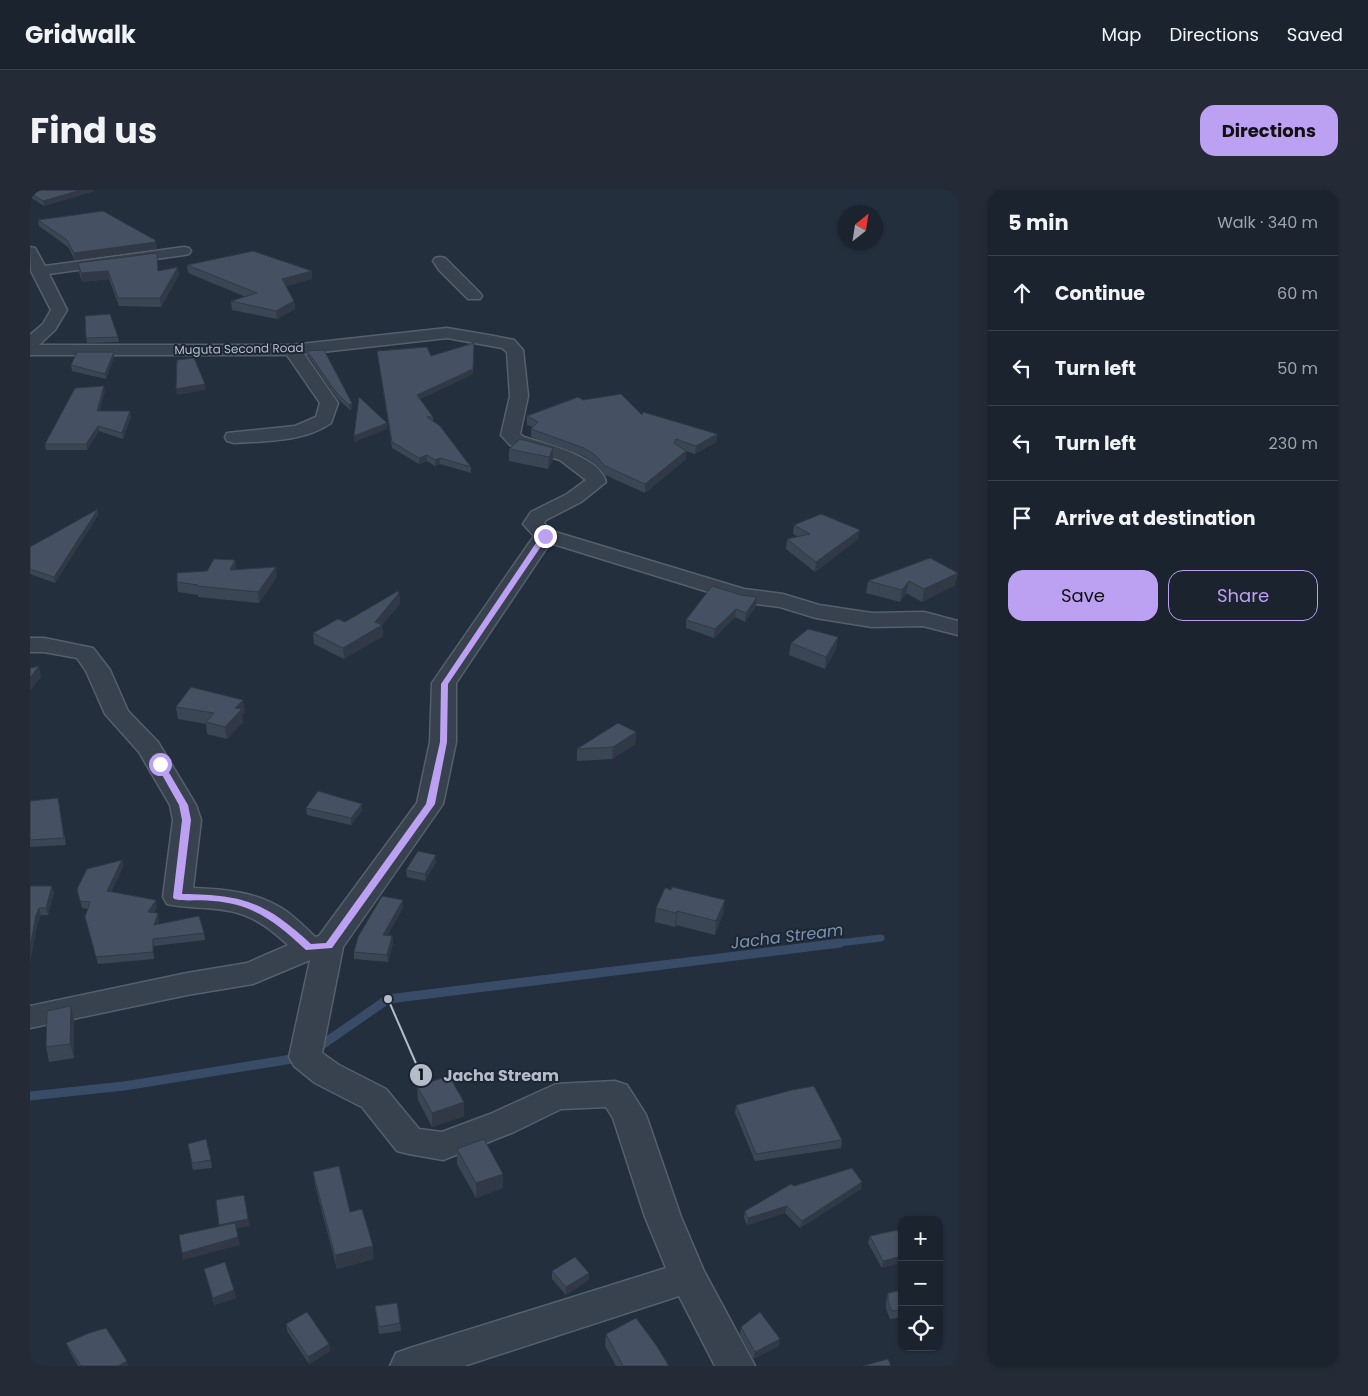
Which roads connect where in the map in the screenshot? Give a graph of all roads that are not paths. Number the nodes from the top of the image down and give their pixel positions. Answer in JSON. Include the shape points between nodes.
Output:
{"nodes":[{"id":1,"x":30,"y":251,"type":"edge"},
{"id":2,"x":184,"y":251,"type":"dead end"},
{"id":3,"x":440,"y":261,"type":"dead end"},
{"id":4,"x":39,"y":271,"type":"junction"},
{"id":5,"x":474,"y":296,"type":"dead end"},
{"id":6,"x":30,"y":344,"type":"edge"},
{"id":7,"x":30,"y":350,"type":"edge"},
{"id":8,"x":292,"y":350,"type":"junction"},
{"id":9,"x":234,"y":437,"type":"dead end"},
{"id":10,"x":545,"y":536,"type":"junction"},
{"id":11,"x":958,"y":628,"type":"edge"},
{"id":12,"x":30,"y":645,"type":"edge"},
{"id":13,"x":319,"y":947,"type":"junction"},
{"id":14,"x":30,"y":1017,"type":"edge"},
{"id":15,"x":688,"y":1277,"type":"junction"},
{"id":16,"x":410,"y":1366,"type":"edge"},
{"id":17,"x":735,"y":1366,"type":"edge"}],
"edges":[{"from":1,"to":4,"type":"street"},
{"from":2,"to":4,"type":"street"},
{"from":3,"to":5,"type":"street"},
{"from":4,"to":6,"type":"street","via":[[59,310],[49,326]]},
{"from":7,"to":8,"type":"street","name":"Muguta Second Road"},
{"from":8,"to":9,"type":"street","via":[[306,365],[329,403],[325,419],[302,430]]},
{"from":8,"to":10,"type":"street","name":"Muguta Second Road","via":[[447,333],[508,344],[515,350],[519,396],[510,435],[517,441],[567,456],[595,477],[596,482],[574,498],[538,516],[533,524]]},
{"from":10,"to":11,"type":"street","via":[[741,595],[872,620],[924,619]]},
{"from":10,"to":13,"type":"street","via":[[444,684],[444,742],[430,804]]},
{"from":12,"to":13,"type":"street","via":[[85,653],[98,670],[117,714],[149,747],[160,764],[183,805],[187,820],[177,897],[212,898],[254,906]]},
{"from":13,"to":14,"type":"street","via":[[253,973]]},
{"from":13,"to":15,"type":"street","via":[[305,1057],[327,1074],[374,1098],[409,1141],[443,1146],[502,1123],[556,1096],[615,1094],[630,1115],[663,1217]]},
{"from":15,"to":16,"type":"street"},
{"from":15,"to":17,"type":"street"}]}
